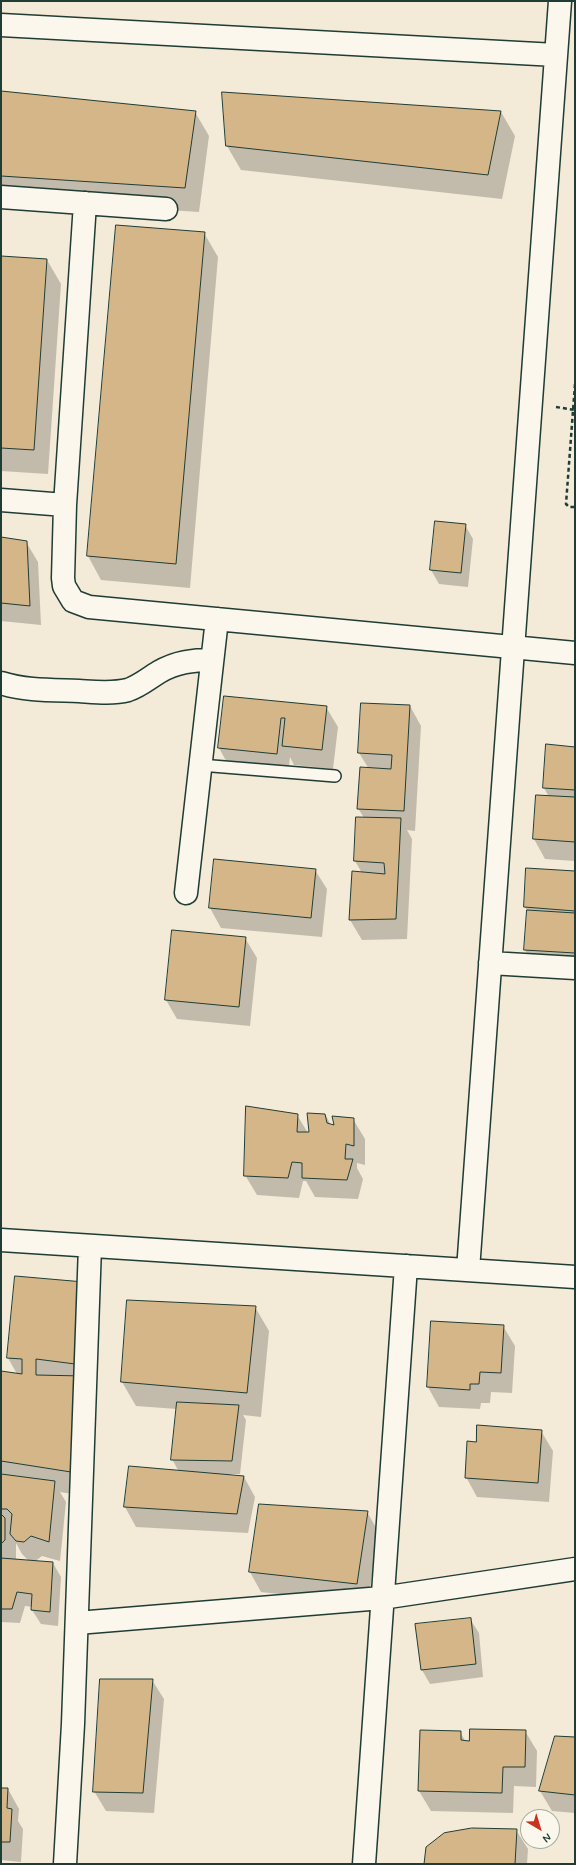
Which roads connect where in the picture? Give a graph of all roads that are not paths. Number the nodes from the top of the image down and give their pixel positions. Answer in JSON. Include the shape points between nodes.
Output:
{"nodes":[{"id":1,"x":565,"y":2,"type":"edge"},
{"id":2,"x":1,"y":25,"type":"edge"},
{"id":3,"x":556,"y":55,"type":"junction"},
{"id":4,"x":1,"y":197,"type":"edge"},
{"id":5,"x":85,"y":203,"type":"junction"},
{"id":6,"x":166,"y":209,"type":"dead end"},
{"id":7,"x":1,"y":500,"type":"edge"},
{"id":8,"x":65,"y":505,"type":"junction"},
{"id":9,"x":217,"y":619,"type":"junction"},
{"id":10,"x":513,"y":648,"type":"junction"},
{"id":11,"x":575,"y":653,"type":"edge"},
{"id":12,"x":212,"y":660,"type":"junction"},
{"id":13,"x":1,"y":683,"type":"edge"},
{"id":14,"x":200,"y":765,"type":"junction"},
{"id":15,"x":335,"y":776,"type":"dead end"},
{"id":16,"x":186,"y":893,"type":"dead end"},
{"id":17,"x":490,"y":963,"type":"junction"},
{"id":18,"x":575,"y":968,"type":"edge"},
{"id":19,"x":1,"y":1240,"type":"edge"},
{"id":20,"x":90,"y":1246,"type":"junction"},
{"id":21,"x":406,"y":1266,"type":"junction"},
{"id":22,"x":468,"y":1270,"type":"junction"},
{"id":23,"x":575,"y":1277,"type":"edge"},
{"id":24,"x":575,"y":1569,"type":"edge"},
{"id":25,"x":382,"y":1598,"type":"junction"},
{"id":26,"x":77,"y":1623,"type":"junction"},
{"id":27,"x":65,"y":1864,"type":"edge"},
{"id":28,"x":364,"y":1864,"type":"edge"}],
"edges":[{"from":1,"to":3,"type":"street"},
{"from":2,"to":3,"type":"street"},
{"from":3,"to":10,"type":"street"},
{"from":4,"to":5,"type":"street"},
{"from":5,"to":6,"type":"street"},
{"from":5,"to":8,"type":"street"},
{"from":7,"to":8,"type":"street"},
{"from":8,"to":9,"type":"street","via":[[64,586],[73,601],[89,607]]},
{"from":9,"to":10,"type":"street"},
{"from":9,"to":12,"type":"street"},
{"from":10,"to":11,"type":"street"},
{"from":10,"to":17,"type":"street"},
{"from":12,"to":13,"type":"street","via":[[194,660],[177,664],[128,690],[111,692],[33,689]]},
{"from":12,"to":14,"type":"street"},
{"from":14,"to":15,"type":"lane"},
{"from":14,"to":16,"type":"street"},
{"from":17,"to":18,"type":"street"},
{"from":17,"to":22,"type":"street"},
{"from":19,"to":20,"type":"street"},
{"from":20,"to":21,"type":"street"},
{"from":20,"to":26,"type":"street"},
{"from":21,"to":22,"type":"street"},
{"from":21,"to":25,"type":"street"},
{"from":22,"to":23,"type":"street"},
{"from":24,"to":25,"type":"street"},
{"from":25,"to":26,"type":"street"},
{"from":25,"to":28,"type":"street"},
{"from":26,"to":27,"type":"street"}]}
